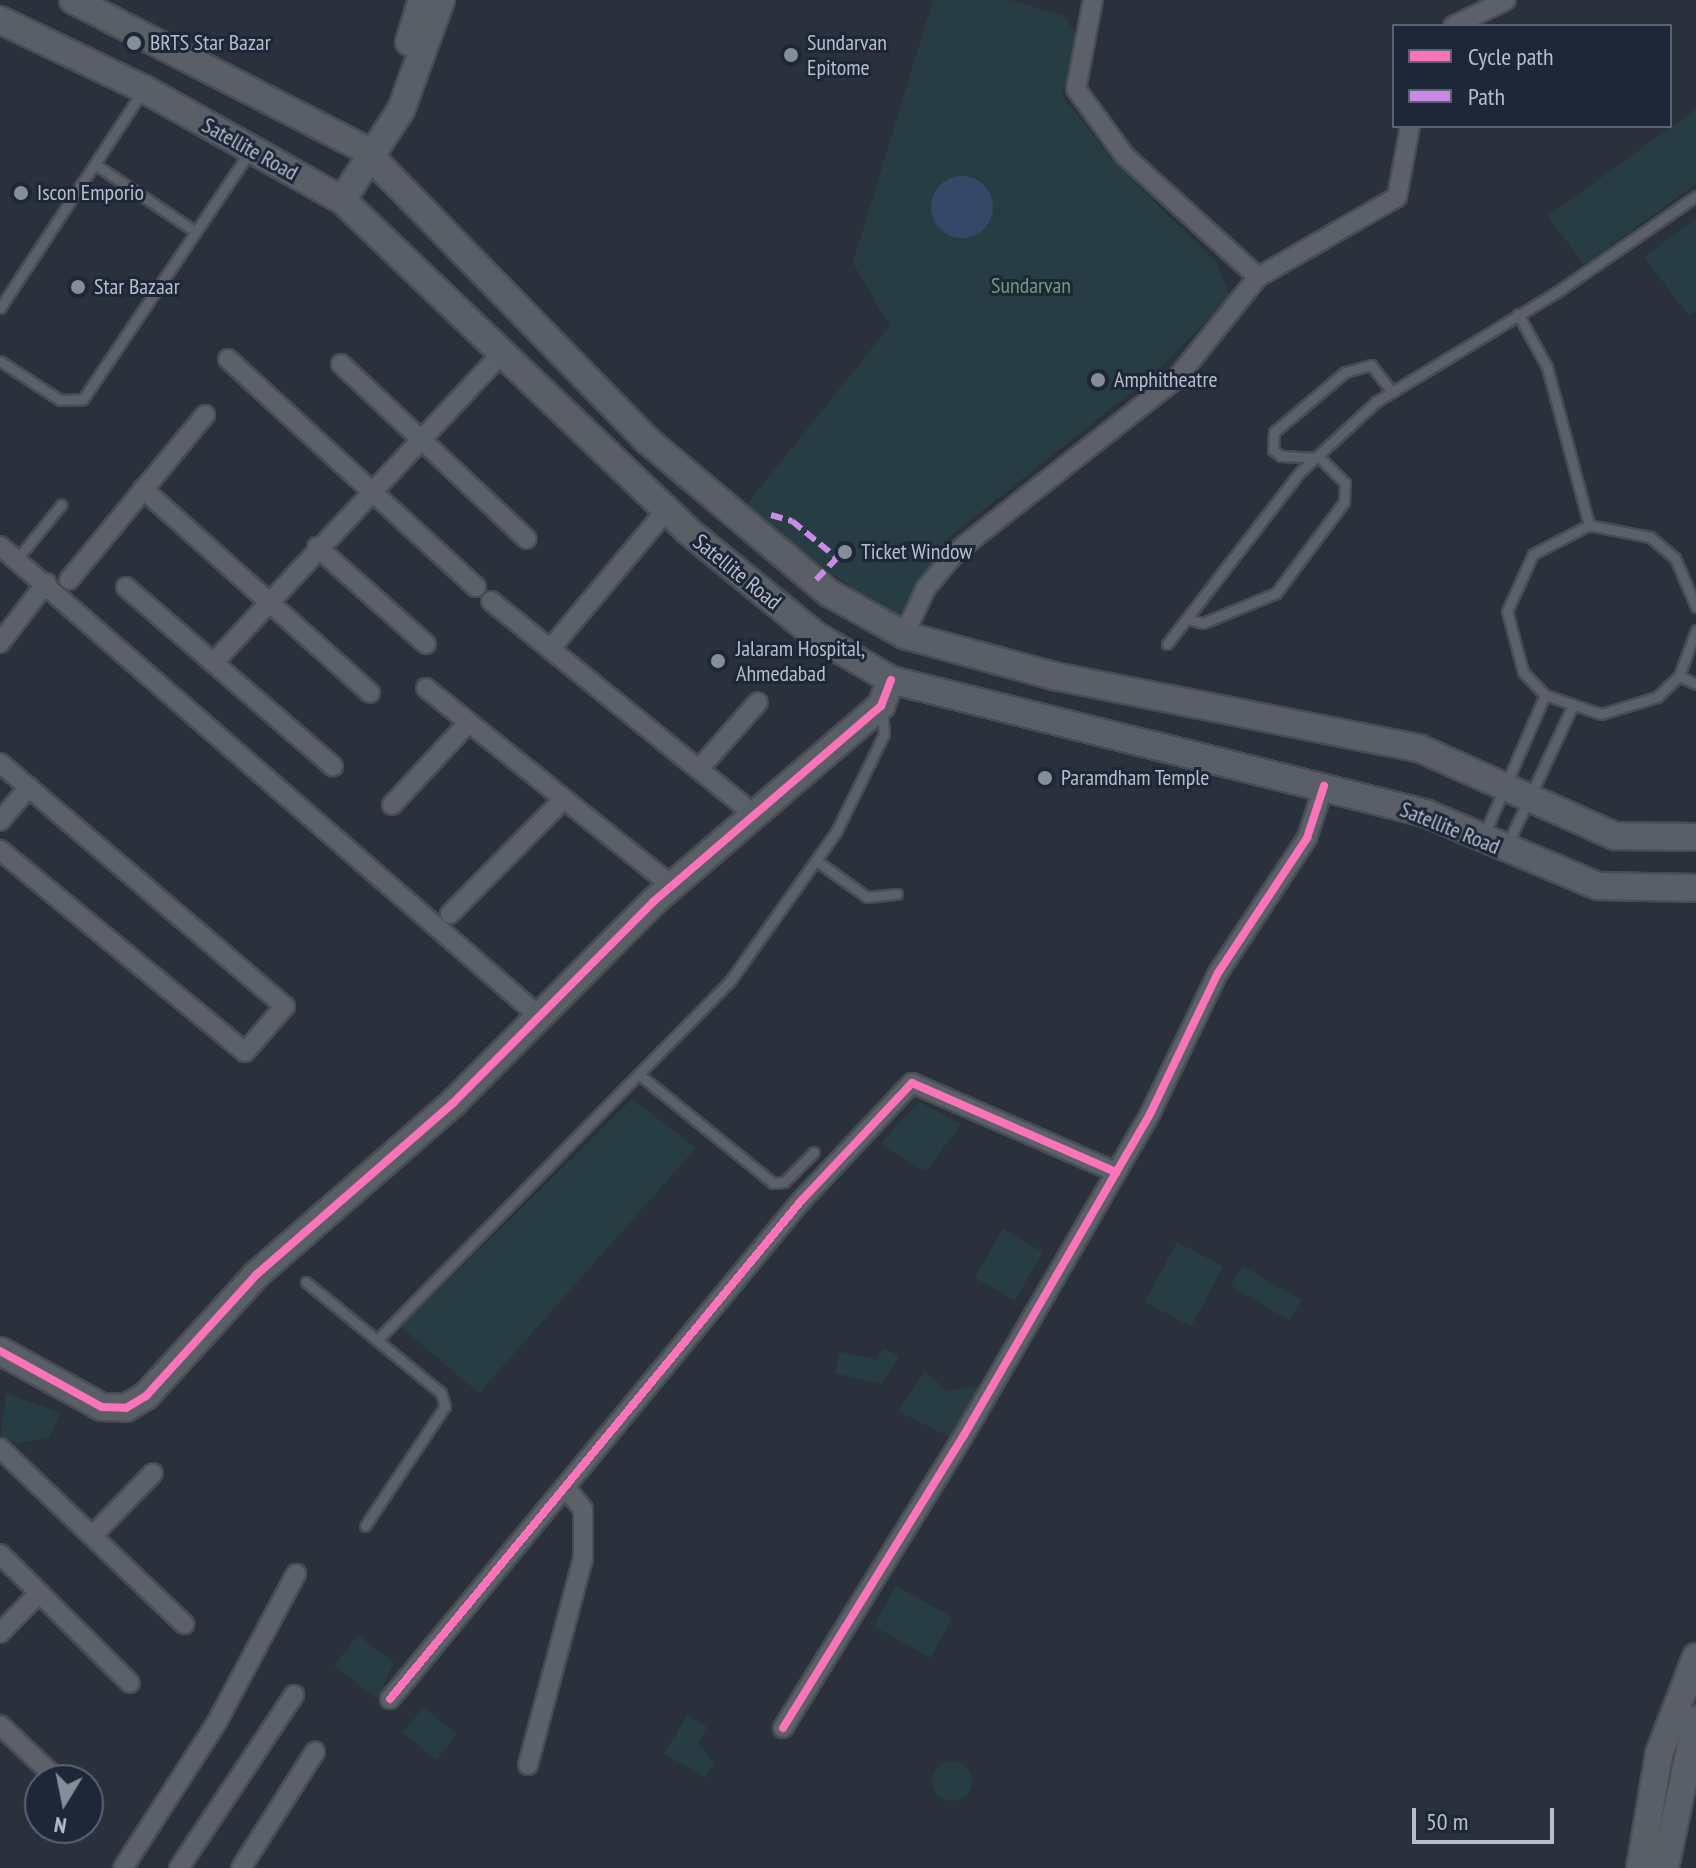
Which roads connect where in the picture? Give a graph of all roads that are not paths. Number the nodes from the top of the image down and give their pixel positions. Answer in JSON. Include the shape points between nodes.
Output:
{"nodes":[{"id":1,"x":73,"y":0,"type":"edge"},
{"id":2,"x":422,"y":0,"type":"edge"},
{"id":3,"x":441,"y":0,"type":"edge"},
{"id":4,"x":1093,"y":0,"type":"edge"},
{"id":5,"x":1506,"y":0,"type":"edge"},
{"id":6,"x":0,"y":20,"type":"edge"},
{"id":7,"x":1457,"y":24,"type":"edge"},
{"id":8,"x":144,"y":89,"type":"junction"},
{"id":9,"x":1410,"y":128,"type":"edge"},
{"id":10,"x":250,"y":151,"type":"junction"},
{"id":11,"x":368,"y":154,"type":"junction"},
{"id":12,"x":96,"y":165,"type":"junction"},
{"id":13,"x":335,"y":196,"type":"junction"},
{"id":14,"x":1696,"y":196,"type":"edge"},
{"id":15,"x":196,"y":232,"type":"junction"},
{"id":16,"x":1258,"y":277,"type":"junction"},
{"id":17,"x":0,"y":308,"type":"edge"},
{"id":18,"x":1518,"y":314,"type":"junction"},
{"id":19,"x":499,"y":356,"type":"junction"},
{"id":20,"x":228,"y":359,"type":"dead end"},
{"id":21,"x":0,"y":361,"type":"edge"},
{"id":22,"x":341,"y":364,"type":"dead end"},
{"id":23,"x":1392,"y":392,"type":"junction"},
{"id":24,"x":205,"y":415,"type":"dead end"},
{"id":25,"x":421,"y":438,"type":"junction"},
{"id":26,"x":1320,"y":458,"type":"junction"},
{"id":27,"x":143,"y":489,"type":"junction"},
{"id":28,"x":370,"y":491,"type":"junction"},
{"id":29,"x":61,"y":505,"type":"dead end"},
{"id":30,"x":666,"y":511,"type":"junction"},
{"id":31,"x":1589,"y":525,"type":"junction"},
{"id":32,"x":527,"y":539,"type":"dead end"},
{"id":33,"x":0,"y":546,"type":"edge"},
{"id":34,"x":317,"y":547,"type":"junction"},
{"id":35,"x":17,"y":559,"type":"junction"},
{"id":36,"x":69,"y":580,"type":"dead end"},
{"id":37,"x":46,"y":583,"type":"junction"},
{"id":38,"x":126,"y":587,"type":"dead end"},
{"id":39,"x":476,"y":587,"type":"dead end"},
{"id":40,"x":268,"y":598,"type":"junction"},
{"id":41,"x":491,"y":601,"type":"dead end"},
{"id":42,"x":1696,"y":607,"type":"edge"},
{"id":43,"x":1187,"y":619,"type":"junction"},
{"id":44,"x":1696,"y":630,"type":"edge"},
{"id":45,"x":904,"y":635,"type":"junction"},
{"id":46,"x":0,"y":643,"type":"edge"},
{"id":47,"x":426,"y":644,"type":"dead end"},
{"id":48,"x":1167,"y":644,"type":"dead end"},
{"id":49,"x":550,"y":649,"type":"junction"},
{"id":50,"x":215,"y":661,"type":"junction"},
{"id":51,"x":1679,"y":676,"type":"junction"},
{"id":52,"x":891,"y":680,"type":"junction"},
{"id":53,"x":1696,"y":684,"type":"edge"},
{"id":54,"x":426,"y":688,"type":"dead end"},
{"id":55,"x":370,"y":693,"type":"dead end"},
{"id":56,"x":1545,"y":695,"type":"junction"},
{"id":57,"x":758,"y":702,"type":"dead end"},
{"id":58,"x":881,"y":706,"type":"junction"},
{"id":59,"x":1571,"y":709,"type":"junction"},
{"id":60,"x":469,"y":722,"type":"junction"},
{"id":61,"x":0,"y":763,"type":"edge"},
{"id":62,"x":333,"y":766,"type":"dead end"},
{"id":63,"x":699,"y":769,"type":"junction"},
{"id":64,"x":1324,"y":786,"type":"junction"},
{"id":65,"x":29,"y":787,"type":"junction"},
{"id":66,"x":1515,"y":795,"type":"junction"},
{"id":67,"x":564,"y":799,"type":"junction"},
{"id":68,"x":392,"y":805,"type":"dead end"},
{"id":69,"x":743,"y":805,"type":"dead end"},
{"id":70,"x":0,"y":821,"type":"edge"},
{"id":71,"x":1696,"y":837,"type":"edge"},
{"id":72,"x":1494,"y":845,"type":"junction"},
{"id":73,"x":0,"y":850,"type":"edge"},
{"id":74,"x":818,"y":862,"type":"junction"},
{"id":75,"x":672,"y":886,"type":"junction"},
{"id":76,"x":1696,"y":888,"type":"edge"},
{"id":77,"x":897,"y":894,"type":"dead end"},
{"id":78,"x":450,"y":914,"type":"dead end"},
{"id":79,"x":540,"y":1017,"type":"junction"},
{"id":80,"x":641,"y":1076,"type":"junction"},
{"id":81,"x":814,"y":1152,"type":"dead end"},
{"id":82,"x":1116,"y":1172,"type":"junction"},
{"id":83,"x":306,"y":1282,"type":"dead end"},
{"id":84,"x":377,"y":1340,"type":"junction"},
{"id":85,"x":0,"y":1351,"type":"edge"},
{"id":86,"x":0,"y":1448,"type":"edge"},
{"id":87,"x":153,"y":1473,"type":"dead end"},
{"id":88,"x":565,"y":1487,"type":"junction"},
{"id":89,"x":365,"y":1526,"type":"dead end"},
{"id":90,"x":93,"y":1535,"type":"junction"},
{"id":91,"x":0,"y":1554,"type":"edge"},
{"id":92,"x":296,"y":1574,"type":"dead end"},
{"id":93,"x":39,"y":1593,"type":"junction"},
{"id":94,"x":184,"y":1624,"type":"dead end"},
{"id":95,"x":0,"y":1633,"type":"edge"},
{"id":96,"x":1696,"y":1657,"type":"edge"},
{"id":97,"x":130,"y":1683,"type":"dead end"},
{"id":98,"x":294,"y":1695,"type":"dead end"},
{"id":99,"x":390,"y":1699,"type":"dead end"},
{"id":100,"x":1696,"y":1719,"type":"edge"},
{"id":101,"x":0,"y":1725,"type":"edge"},
{"id":102,"x":783,"y":1728,"type":"dead end"},
{"id":103,"x":315,"y":1752,"type":"dead end"},
{"id":104,"x":41,"y":1764,"type":"edge"},
{"id":105,"x":528,"y":1765,"type":"dead end"},
{"id":106,"x":123,"y":1868,"type":"edge"},
{"id":107,"x":179,"y":1868,"type":"edge"},
{"id":108,"x":241,"y":1868,"type":"edge"},
{"id":109,"x":1640,"y":1868,"type":"edge"},
{"id":110,"x":1665,"y":1868,"type":"edge"}],
"edges":[{"from":1,"to":11,"type":"main road","name":"Satellite Road"},
{"from":2,"to":11,"type":"main road"},
{"from":3,"to":11,"type":"main road","via":[[401,110]]},
{"from":4,"to":16,"type":"street","via":[[1076,89],[1125,156]]},
{"from":5,"to":7,"type":"street"},
{"from":6,"to":8,"type":"main road","name":"Satellite Road"},
{"from":8,"to":10,"type":"main road","name":"Satellite Road"},
{"from":8,"to":12,"type":"lane"},
{"from":9,"to":16,"type":"street","via":[[1397,197]]},
{"from":10,"to":13,"type":"main road","name":"Satellite Road"},
{"from":10,"to":15,"type":"lane"},
{"from":11,"to":13,"type":"main road"},
{"from":11,"to":45,"type":"main road","name":"Satellite Road","via":[[647,440],[829,593]]},
{"from":12,"to":15,"type":"lane"},
{"from":12,"to":17,"type":"lane"},
{"from":13,"to":19,"type":"main road","name":"Satellite Road"},
{"from":14,"to":18,"type":"lane"},
{"from":15,"to":21,"type":"lane","via":[[75,404]]},
{"from":16,"to":45,"type":"street","via":[[1177,378],[956,552],[926,588]]},
{"from":18,"to":23,"type":"lane"},
{"from":18,"to":31,"type":"lane","via":[[1547,367]]},
{"from":19,"to":25,"type":"street"},
{"from":19,"to":30,"type":"main road","name":"Satellite Road"},
{"from":20,"to":28,"type":"street"},
{"from":22,"to":25,"type":"street"},
{"from":23,"to":26,"type":"lane"},
{"from":23,"to":26,"type":"lane","via":[[1371,365],[1345,372],[1274,432],[1273,450],[1281,456]]},
{"from":24,"to":27,"type":"street"},
{"from":25,"to":28,"type":"street"},
{"from":25,"to":32,"type":"street"},
{"from":26,"to":43,"type":"lane","via":[[1300,472]]},
{"from":26,"to":43,"type":"lane","via":[[1345,483],[1344,502],[1276,593],[1203,623]]},
{"from":27,"to":36,"type":"street"},
{"from":27,"to":40,"type":"street"},
{"from":28,"to":34,"type":"street"},
{"from":28,"to":39,"type":"street"},
{"from":29,"to":35,"type":"lane"},
{"from":30,"to":49,"type":"street"},
{"from":30,"to":52,"type":"main road","name":"Satellite Road","via":[[815,635]]},
{"from":31,"to":42,"type":"lane","via":[[1650,537],[1675,558]]},
{"from":31,"to":56,"type":"lane","via":[[1533,554],[1507,611],[1516,658]]},
{"from":33,"to":35,"type":"street"},
{"from":34,"to":40,"type":"street"},
{"from":34,"to":47,"type":"street"},
{"from":35,"to":37,"type":"street"},
{"from":37,"to":46,"type":"street"},
{"from":37,"to":79,"type":"street"},
{"from":38,"to":50,"type":"street"},
{"from":40,"to":50,"type":"street"},
{"from":40,"to":55,"type":"street"},
{"from":41,"to":49,"type":"street"},
{"from":43,"to":48,"type":"lane"},
{"from":44,"to":51,"type":"lane"},
{"from":45,"to":66,"type":"main road","name":"Satellite Road","via":[[1054,676],[1421,749]]},
{"from":49,"to":63,"type":"street"},
{"from":50,"to":62,"type":"street"},
{"from":51,"to":53,"type":"lane"},
{"from":51,"to":59,"type":"lane","via":[[1631,710]]},
{"from":52,"to":58,"type":"main road"},
{"from":52,"to":64,"type":"main road","name":"Satellite Road","via":[[968,705]]},
{"from":54,"to":60,"type":"street"},
{"from":56,"to":59,"type":"lane"},
{"from":56,"to":66,"type":"lane"},
{"from":57,"to":63,"type":"street"},
{"from":58,"to":74,"type":"lane","via":[[884,734]]},
{"from":58,"to":75,"type":"main road"},
{"from":59,"to":66,"type":"lane"},
{"from":60,"to":67,"type":"street"},
{"from":60,"to":68,"type":"street"},
{"from":61,"to":65,"type":"street"},
{"from":63,"to":69,"type":"street"},
{"from":64,"to":72,"type":"main road","name":"Satellite Road","via":[[1425,813]]},
{"from":64,"to":82,"type":"street","via":[[1307,838],[1218,973]]},
{"from":65,"to":70,"type":"street"},
{"from":65,"to":73,"type":"street","via":[[285,1006],[245,1052]]},
{"from":66,"to":71,"type":"main road","name":"Satellite Road","via":[[1615,836]]},
{"from":66,"to":72,"type":"lane"},
{"from":66,"to":72,"type":"lane"},
{"from":67,"to":75,"type":"street"},
{"from":67,"to":78,"type":"street"},
{"from":72,"to":76,"type":"main road","name":"Satellite Road","via":[[1598,886]]},
{"from":74,"to":77,"type":"lane","via":[[867,897]]},
{"from":74,"to":80,"type":"lane","via":[[730,981]]},
{"from":75,"to":79,"type":"main road"},
{"from":79,"to":85,"type":"main road","via":[[256,1275],[146,1396],[126,1408],[102,1407]]},
{"from":80,"to":81,"type":"lane","via":[[773,1183],[784,1182]]},
{"from":80,"to":84,"type":"lane"},
{"from":82,"to":88,"type":"street","via":[[912,1083],[801,1201]]},
{"from":82,"to":102,"type":"street"},
{"from":83,"to":84,"type":"lane"},
{"from":84,"to":89,"type":"lane","via":[[441,1393],[445,1406]]},
{"from":86,"to":90,"type":"street"},
{"from":87,"to":90,"type":"street"},
{"from":88,"to":99,"type":"street"},
{"from":88,"to":105,"type":"street","via":[[583,1509],[583,1559]]},
{"from":90,"to":94,"type":"street"},
{"from":91,"to":93,"type":"street"},
{"from":92,"to":106,"type":"street","via":[[217,1722]]},
{"from":93,"to":95,"type":"street"},
{"from":93,"to":97,"type":"street"},
{"from":96,"to":109,"type":"main road","via":[[1659,1754]]},
{"from":98,"to":107,"type":"street"},
{"from":100,"to":110,"type":"main road"},
{"from":101,"to":104,"type":"street"},
{"from":103,"to":108,"type":"street"}]}
